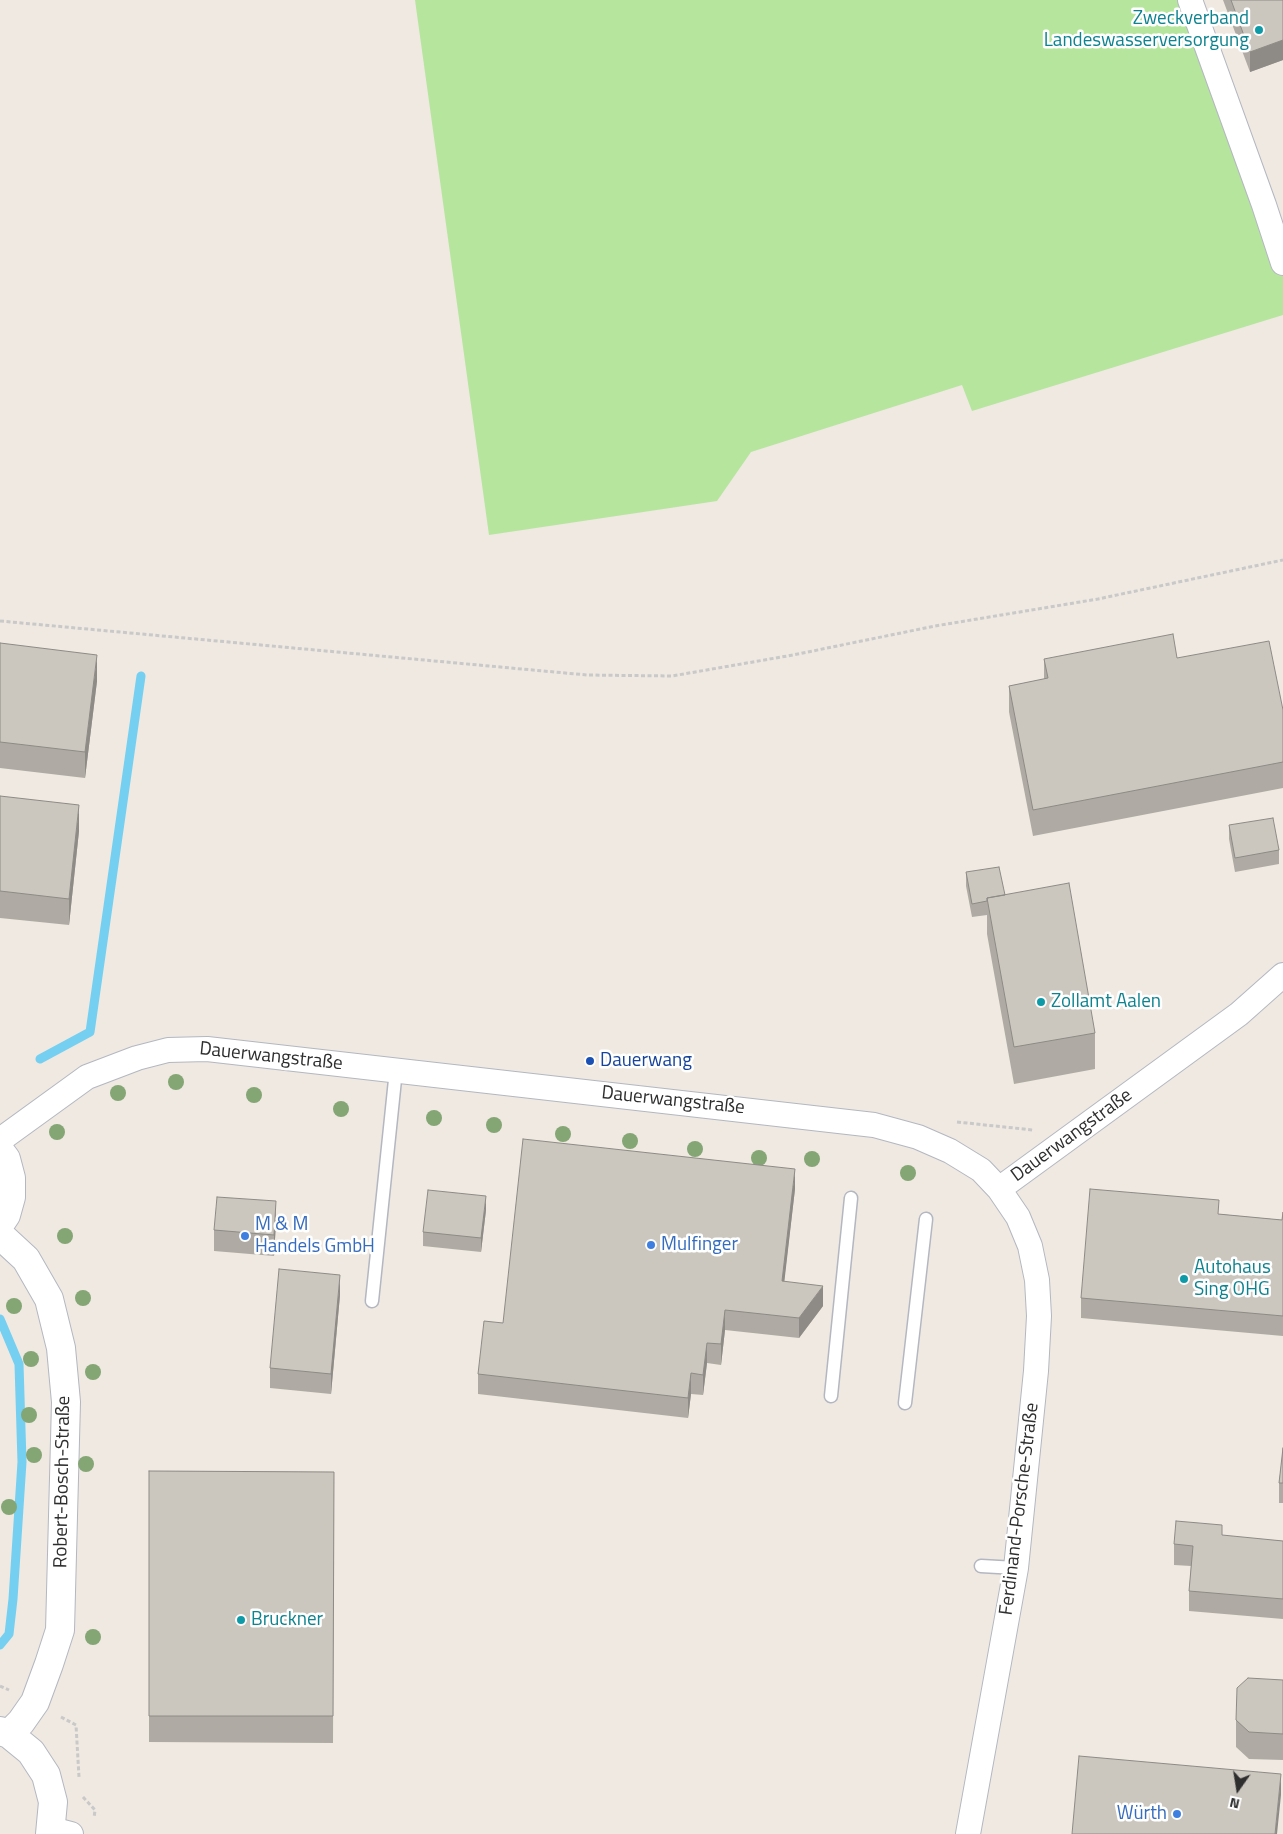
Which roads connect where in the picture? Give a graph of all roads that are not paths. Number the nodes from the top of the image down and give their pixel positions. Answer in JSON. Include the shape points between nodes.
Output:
{"nodes":[{"id":1,"x":1190,"y":0,"type":"edge"},
{"id":2,"x":1283,"y":263,"type":"edge"},
{"id":3,"x":1283,"y":975,"type":"edge"},
{"id":4,"x":396,"y":1070,"type":"junction"},
{"id":5,"x":0,"y":1140,"type":"edge"},
{"id":6,"x":0,"y":1151,"type":"edge"},
{"id":7,"x":999,"y":1189,"type":"junction"},
{"id":8,"x":851,"y":1198,"type":"dead end"},
{"id":9,"x":926,"y":1219,"type":"dead end"},
{"id":10,"x":0,"y":1224,"type":"edge"},
{"id":11,"x":0,"y":1235,"type":"edge"},
{"id":12,"x":372,"y":1301,"type":"dead end"},
{"id":13,"x":831,"y":1396,"type":"dead end"},
{"id":14,"x":905,"y":1402,"type":"dead end"},
{"id":15,"x":981,"y":1566,"type":"dead end"},
{"id":16,"x":1016,"y":1568,"type":"junction"},
{"id":17,"x":5,"y":1732,"type":"edge"},
{"id":18,"x":58,"y":1832,"type":"edge"},
{"id":19,"x":968,"y":1834,"type":"edge"}],
"edges":[{"from":1,"to":2,"type":"street"},
{"from":3,"to":7,"type":"street","name":"Dauerwangstraße","via":[[1238,1014]]},
{"from":4,"to":5,"type":"street","name":"Dauerwangstraße","via":[[207,1049],[168,1050],[87,1077]]},
{"from":4,"to":7,"type":"street","name":"Dauerwangstraße","via":[[874,1125],[918,1137],[950,1151],[981,1170]]},
{"from":4,"to":12,"type":"lane"},
{"from":6,"to":10,"type":"street","via":[[6,1159],[11,1178],[11,1197]]},
{"from":7,"to":16,"type":"street","name":"Ferdinand-Porsche-Straße","via":[[1018,1217],[1030,1246],[1037,1280],[1039,1316]]},
{"from":8,"to":13,"type":"lane"},
{"from":9,"to":14,"type":"lane"},
{"from":11,"to":17,"type":"street","name":"Robert-Bosch-Straße","via":[[26,1259],[49,1299],[61,1348],[66,1402],[60,1630],[35,1702],[21,1722]]},
{"from":15,"to":16,"type":"lane"},
{"from":16,"to":19,"type":"street","name":"Ferdinand-Porsche-Straße"},
{"from":17,"to":18,"type":"street","name":"Robert-Bosch-Straße","via":[[31,1752],[46,1775]]}]}
